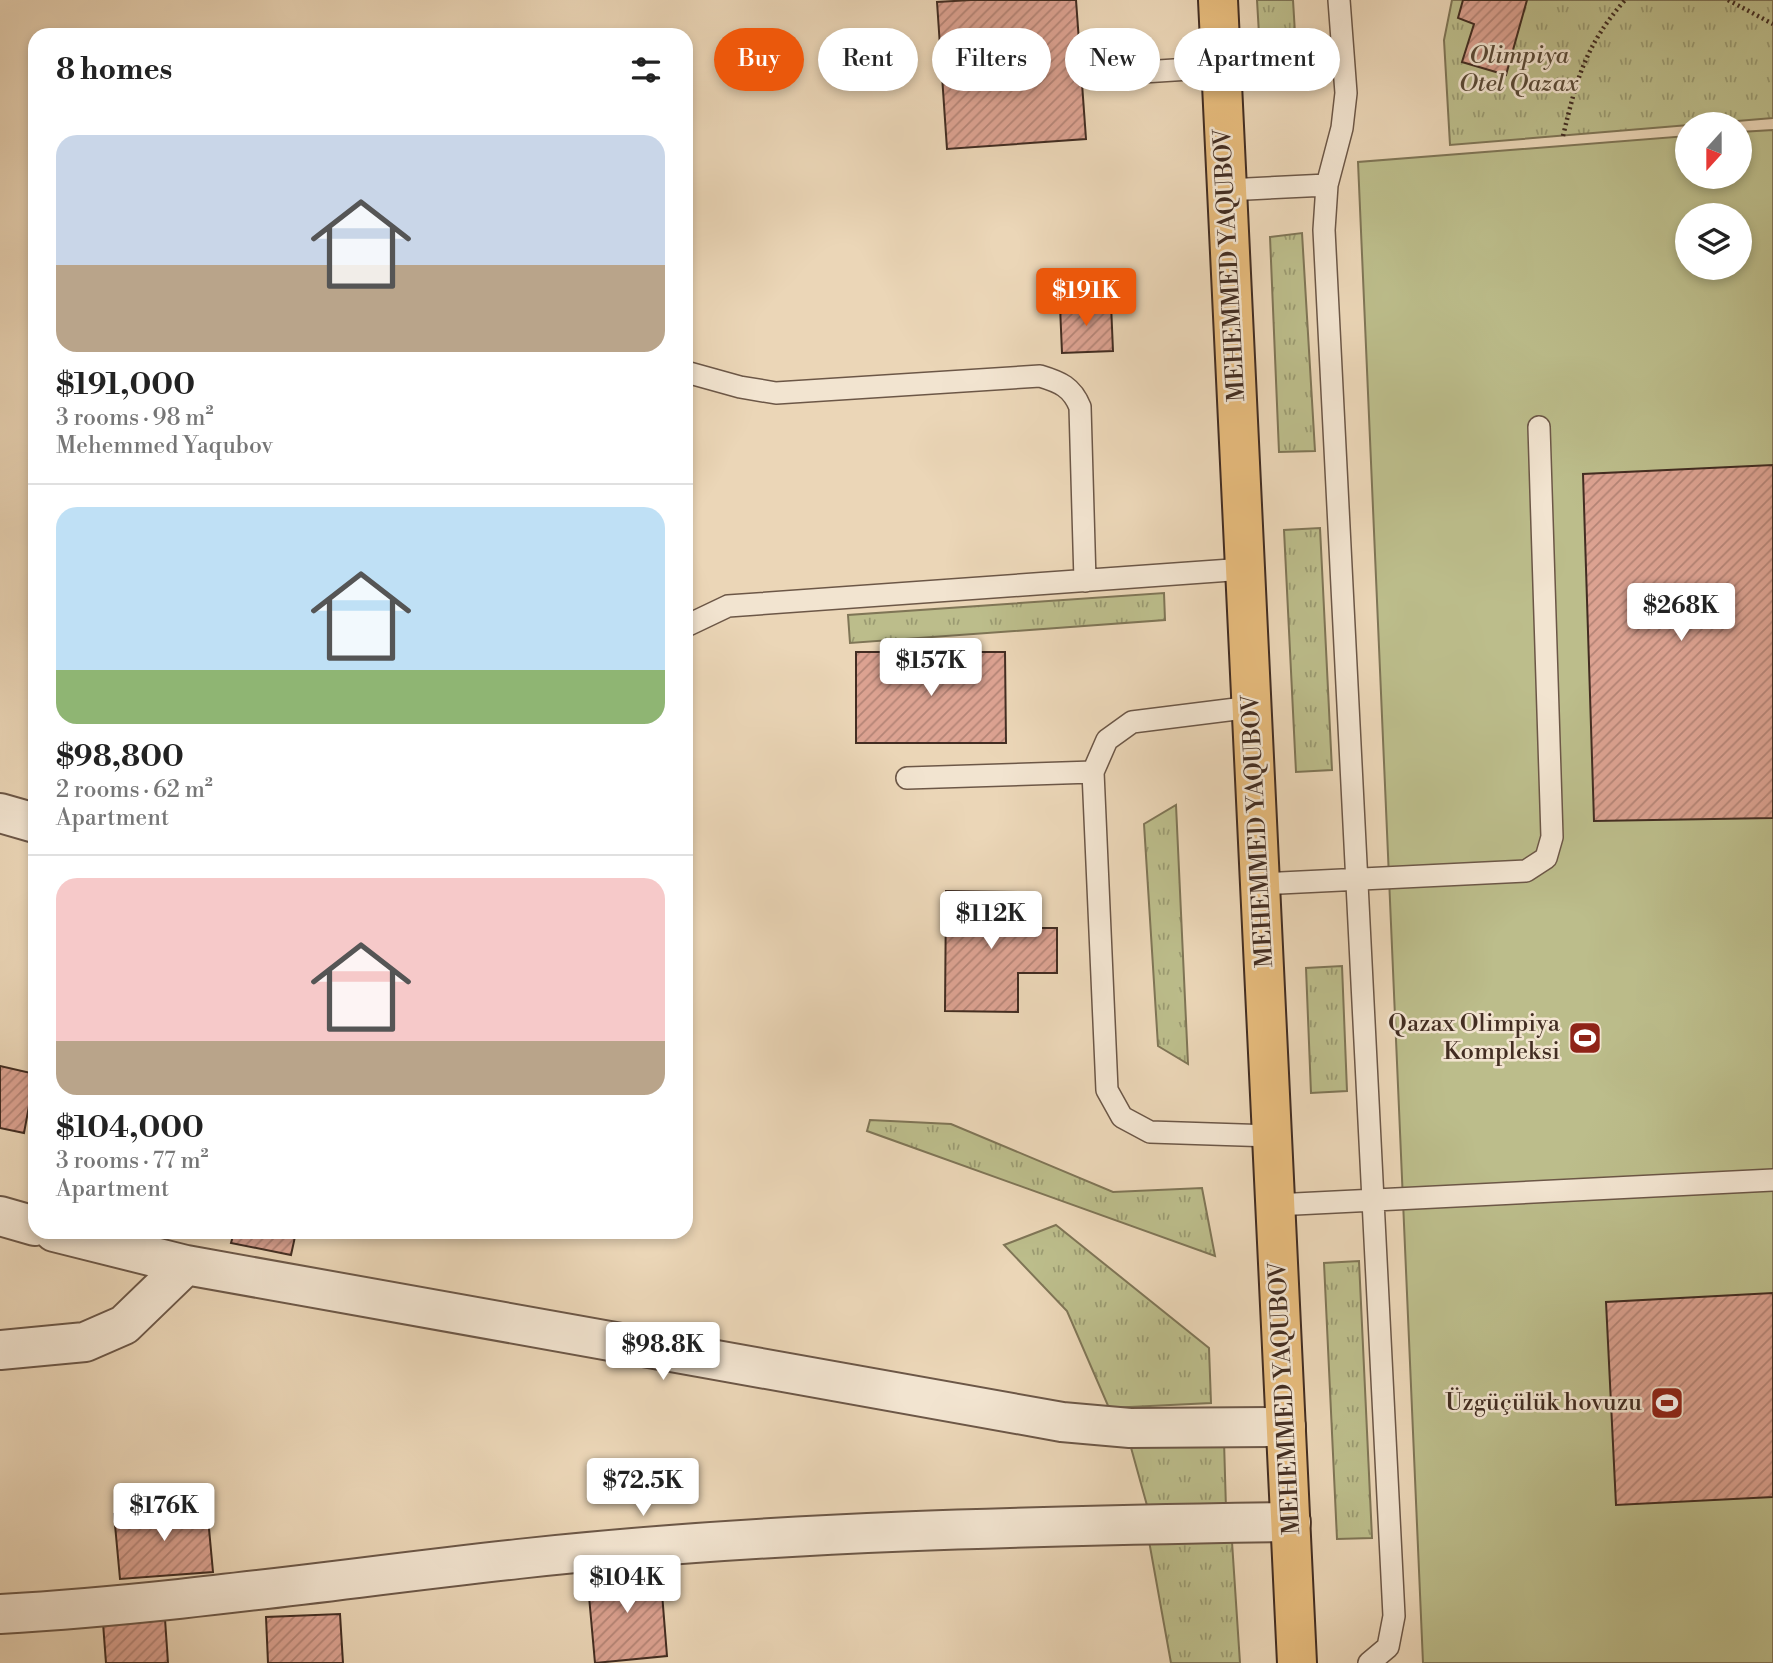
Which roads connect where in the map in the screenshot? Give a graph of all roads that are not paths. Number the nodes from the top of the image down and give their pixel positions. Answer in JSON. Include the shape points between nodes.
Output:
{"nodes":[{"id":1,"x":1218,"y":0,"type":"edge"},
{"id":2,"x":1339,"y":0,"type":"edge"},
{"id":3,"x":1219,"y":28,"type":"edge"},
{"id":4,"x":1222,"y":91,"type":"edge"},
{"id":5,"x":1327,"y":185,"type":"junction"},
{"id":6,"x":1227,"y":190,"type":"junction"},
{"id":7,"x":693,"y":374,"type":"edge"},
{"id":8,"x":1539,"y":427,"type":"dead end"},
{"id":9,"x":1245,"y":569,"type":"junction"},
{"id":10,"x":1085,"y":581,"type":"junction"},
{"id":11,"x":693,"y":623,"type":"edge"},
{"id":12,"x":1252,"y":707,"type":"junction"},
{"id":13,"x":1093,"y":772,"type":"junction"},
{"id":14,"x":908,"y":778,"type":"dead end"},
{"id":15,"x":0,"y":813,"type":"edge"},
{"id":16,"x":28,"y":821,"type":"edge"},
{"id":17,"x":1357,"y":879,"type":"junction"},
{"id":18,"x":1260,"y":884,"type":"junction"},
{"id":19,"x":1272,"y":1136,"type":"junction"},
{"id":20,"x":1773,"y":1180,"type":"edge"},
{"id":21,"x":1373,"y":1199,"type":"junction"},
{"id":22,"x":1275,"y":1205,"type":"junction"},
{"id":23,"x":0,"y":1216,"type":"edge"},
{"id":24,"x":28,"y":1224,"type":"edge"},
{"id":25,"x":82,"y":1239,"type":"edge"},
{"id":26,"x":186,"y":1265,"type":"junction"},
{"id":27,"x":0,"y":1350,"type":"edge"},
{"id":28,"x":1286,"y":1427,"type":"junction"},
{"id":29,"x":1291,"y":1522,"type":"junction"},
{"id":30,"x":0,"y":1614,"type":"edge"},
{"id":31,"x":1297,"y":1663,"type":"edge"},
{"id":32,"x":1369,"y":1663,"type":"edge"}],
"edges":[{"from":1,"to":3,"type":"main road","name":"MEHEMMED YAQUBOV"},
{"from":2,"to":5,"type":"lane","via":[[1346,93]]},
{"from":4,"to":6,"type":"main road","name":"MEHEMMED YAQUBOV"},
{"from":5,"to":6,"type":"lane"},
{"from":5,"to":17,"type":"lane","via":[[1324,230]]},
{"from":6,"to":9,"type":"main road","name":"MEHEMMED YAQUBOV"},
{"from":7,"to":10,"type":"lane","via":[[776,393],[1041,376],[1058,381],[1074,393],[1080,407]]},
{"from":8,"to":17,"type":"lane","via":[[1552,837],[1546,858],[1526,871]]},
{"from":9,"to":10,"type":"lane"},
{"from":9,"to":12,"type":"main road","name":"MEHEMMED YAQUBOV"},
{"from":10,"to":11,"type":"lane","via":[[728,606]]},
{"from":12,"to":13,"type":"lane","via":[[1132,722],[1107,740]]},
{"from":12,"to":18,"type":"main road","name":"MEHEMMED YAQUBOV"},
{"from":13,"to":14,"type":"lane"},
{"from":13,"to":19,"type":"lane","via":[[1107,1090],[1122,1117],[1150,1132]]},
{"from":15,"to":16,"type":"street"},
{"from":17,"to":18,"type":"lane"},
{"from":17,"to":21,"type":"lane"},
{"from":18,"to":19,"type":"main road","name":"MEHEMMED YAQUBOV"},
{"from":19,"to":22,"type":"main road","name":"MEHEMMED YAQUBOV"},
{"from":20,"to":21,"type":"lane"},
{"from":21,"to":22,"type":"lane"},
{"from":21,"to":32,"type":"lane","via":[[1394,1616],[1388,1647]]},
{"from":22,"to":28,"type":"main road","name":"MEHEMMED YAQUBOV"},
{"from":23,"to":24,"type":"street"},
{"from":25,"to":26,"type":"street"},
{"from":26,"to":27,"type":"street","via":[[124,1325],[85,1342]]},
{"from":26,"to":28,"type":"street","via":[[1062,1422],[1129,1428]]},
{"from":28,"to":29,"type":"main road","name":"MEHEMMED YAQUBOV"},
{"from":29,"to":30,"type":"street","via":[[962,1528],[696,1544],[518,1559],[119,1606]]},
{"from":29,"to":31,"type":"main road","name":"MEHEMMED YAQUBOV"}]}
